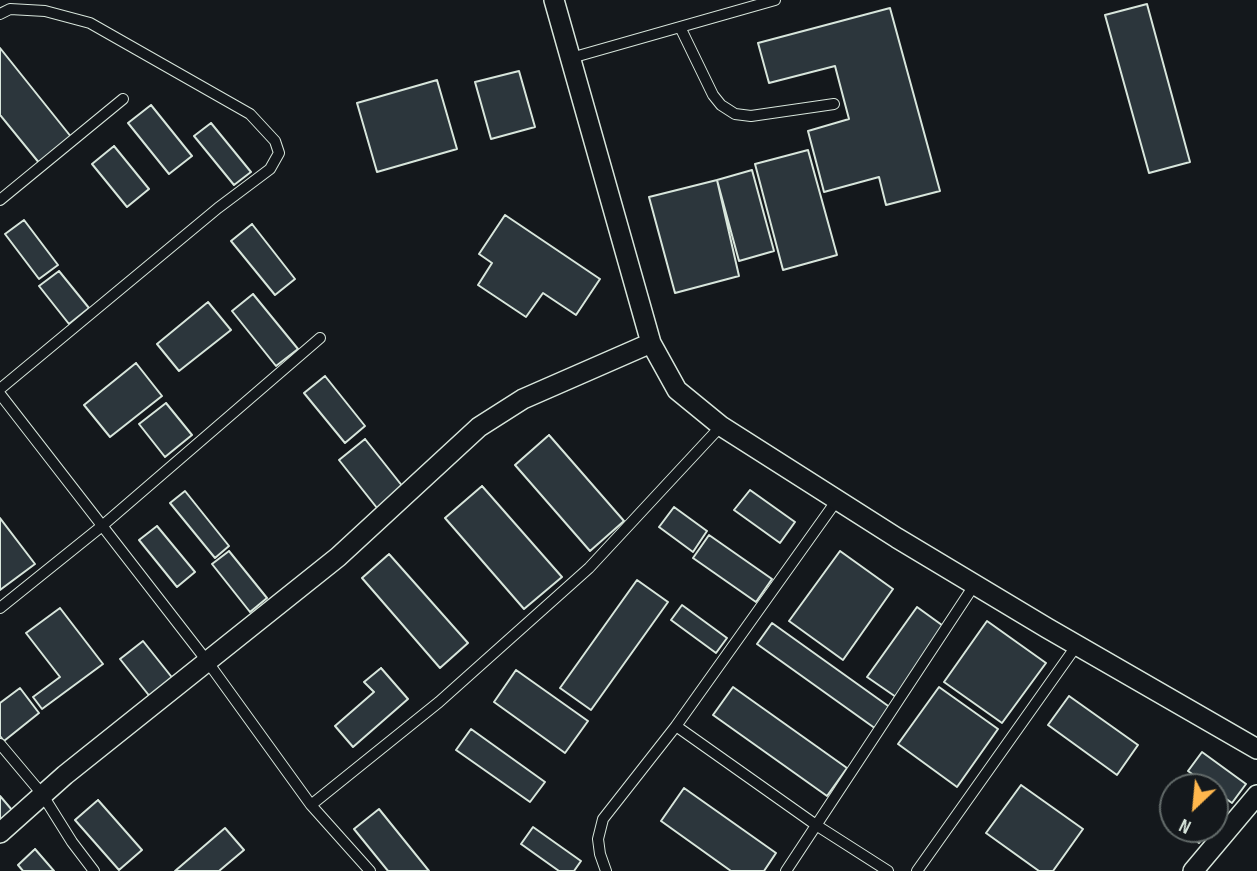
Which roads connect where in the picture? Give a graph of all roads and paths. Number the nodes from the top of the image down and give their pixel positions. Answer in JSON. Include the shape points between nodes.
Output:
{"nodes":[{"id":1,"x":554,"y":0,"type":"edge"},
{"id":2,"x":775,"y":0,"type":"edge"},
{"id":3,"x":0,"y":14,"type":"edge"},
{"id":4,"x":680,"y":27,"type":"junction"},
{"id":5,"x":570,"y":58,"type":"junction"},
{"id":6,"x":123,"y":99,"type":"dead end"},
{"id":7,"x":834,"y":104,"type":"dead end"},
{"id":8,"x":0,"y":200,"type":"edge"},
{"id":9,"x":320,"y":338,"type":"dead end"},
{"id":10,"x":651,"y":343,"type":"junction"},
{"id":11,"x":0,"y":392,"type":"edge"},
{"id":12,"x":721,"y":426,"type":"junction"},
{"id":13,"x":837,"y":499,"type":"junction"},
{"id":14,"x":102,"y":526,"type":"junction"},
{"id":15,"x":975,"y":584,"type":"junction"},
{"id":16,"x":0,"y":608,"type":"edge"},
{"id":17,"x":1077,"y":645,"type":"junction"},
{"id":18,"x":207,"y":662,"type":"junction"},
{"id":19,"x":676,"y":726,"type":"junction"},
{"id":20,"x":0,"y":744,"type":"edge"},
{"id":21,"x":1257,"y":749,"type":"edge"},
{"id":22,"x":43,"y":794,"type":"junction"},
{"id":23,"x":1257,"y":795,"type":"edge"},
{"id":24,"x":311,"y":805,"type":"junction"},
{"id":25,"x":816,"y":825,"type":"junction"},
{"id":26,"x":0,"y":833,"type":"edge"},
{"id":27,"x":94,"y":871,"type":"edge"},
{"id":28,"x":370,"y":871,"type":"edge"},
{"id":29,"x":606,"y":871,"type":"edge"},
{"id":30,"x":786,"y":871,"type":"edge"},
{"id":31,"x":888,"y":871,"type":"edge"},
{"id":32,"x":917,"y":871,"type":"edge"},
{"id":33,"x":1193,"y":871,"type":"edge"}],
"edges":[{"from":1,"to":5,"type":"street"},
{"from":2,"to":4,"type":"lane"},
{"from":3,"to":11,"type":"lane","via":[[10,9],[45,12],[90,23],[250,114],[275,141],[279,153],[270,169]]},
{"from":4,"to":5,"type":"lane"},
{"from":4,"to":7,"type":"lane","via":[[713,95],[735,114],[751,116]]},
{"from":5,"to":10,"type":"street"},
{"from":6,"to":8,"type":"lane"},
{"from":9,"to":14,"type":"lane"},
{"from":10,"to":12,"type":"street","via":[[677,390]]},
{"from":10,"to":18,"type":"street","via":[[523,399],[479,427],[338,557]]},
{"from":11,"to":14,"type":"lane"},
{"from":12,"to":13,"type":"street"},
{"from":12,"to":24,"type":"lane","via":[[589,568],[439,702]]},
{"from":13,"to":15,"type":"street"},
{"from":13,"to":19,"type":"lane"},
{"from":14,"to":16,"type":"lane"},
{"from":14,"to":18,"type":"lane"},
{"from":15,"to":17,"type":"street"},
{"from":15,"to":25,"type":"lane"},
{"from":17,"to":21,"type":"street"},
{"from":17,"to":32,"type":"lane"},
{"from":18,"to":22,"type":"street"},
{"from":18,"to":24,"type":"lane"},
{"from":19,"to":25,"type":"lane"},
{"from":19,"to":29,"type":"lane","via":[[603,819],[598,839]]},
{"from":20,"to":22,"type":"lane"},
{"from":22,"to":26,"type":"street"},
{"from":22,"to":27,"type":"lane"},
{"from":23,"to":33,"type":"street"},
{"from":24,"to":28,"type":"lane"},
{"from":25,"to":30,"type":"lane"},
{"from":25,"to":31,"type":"lane"}]}
